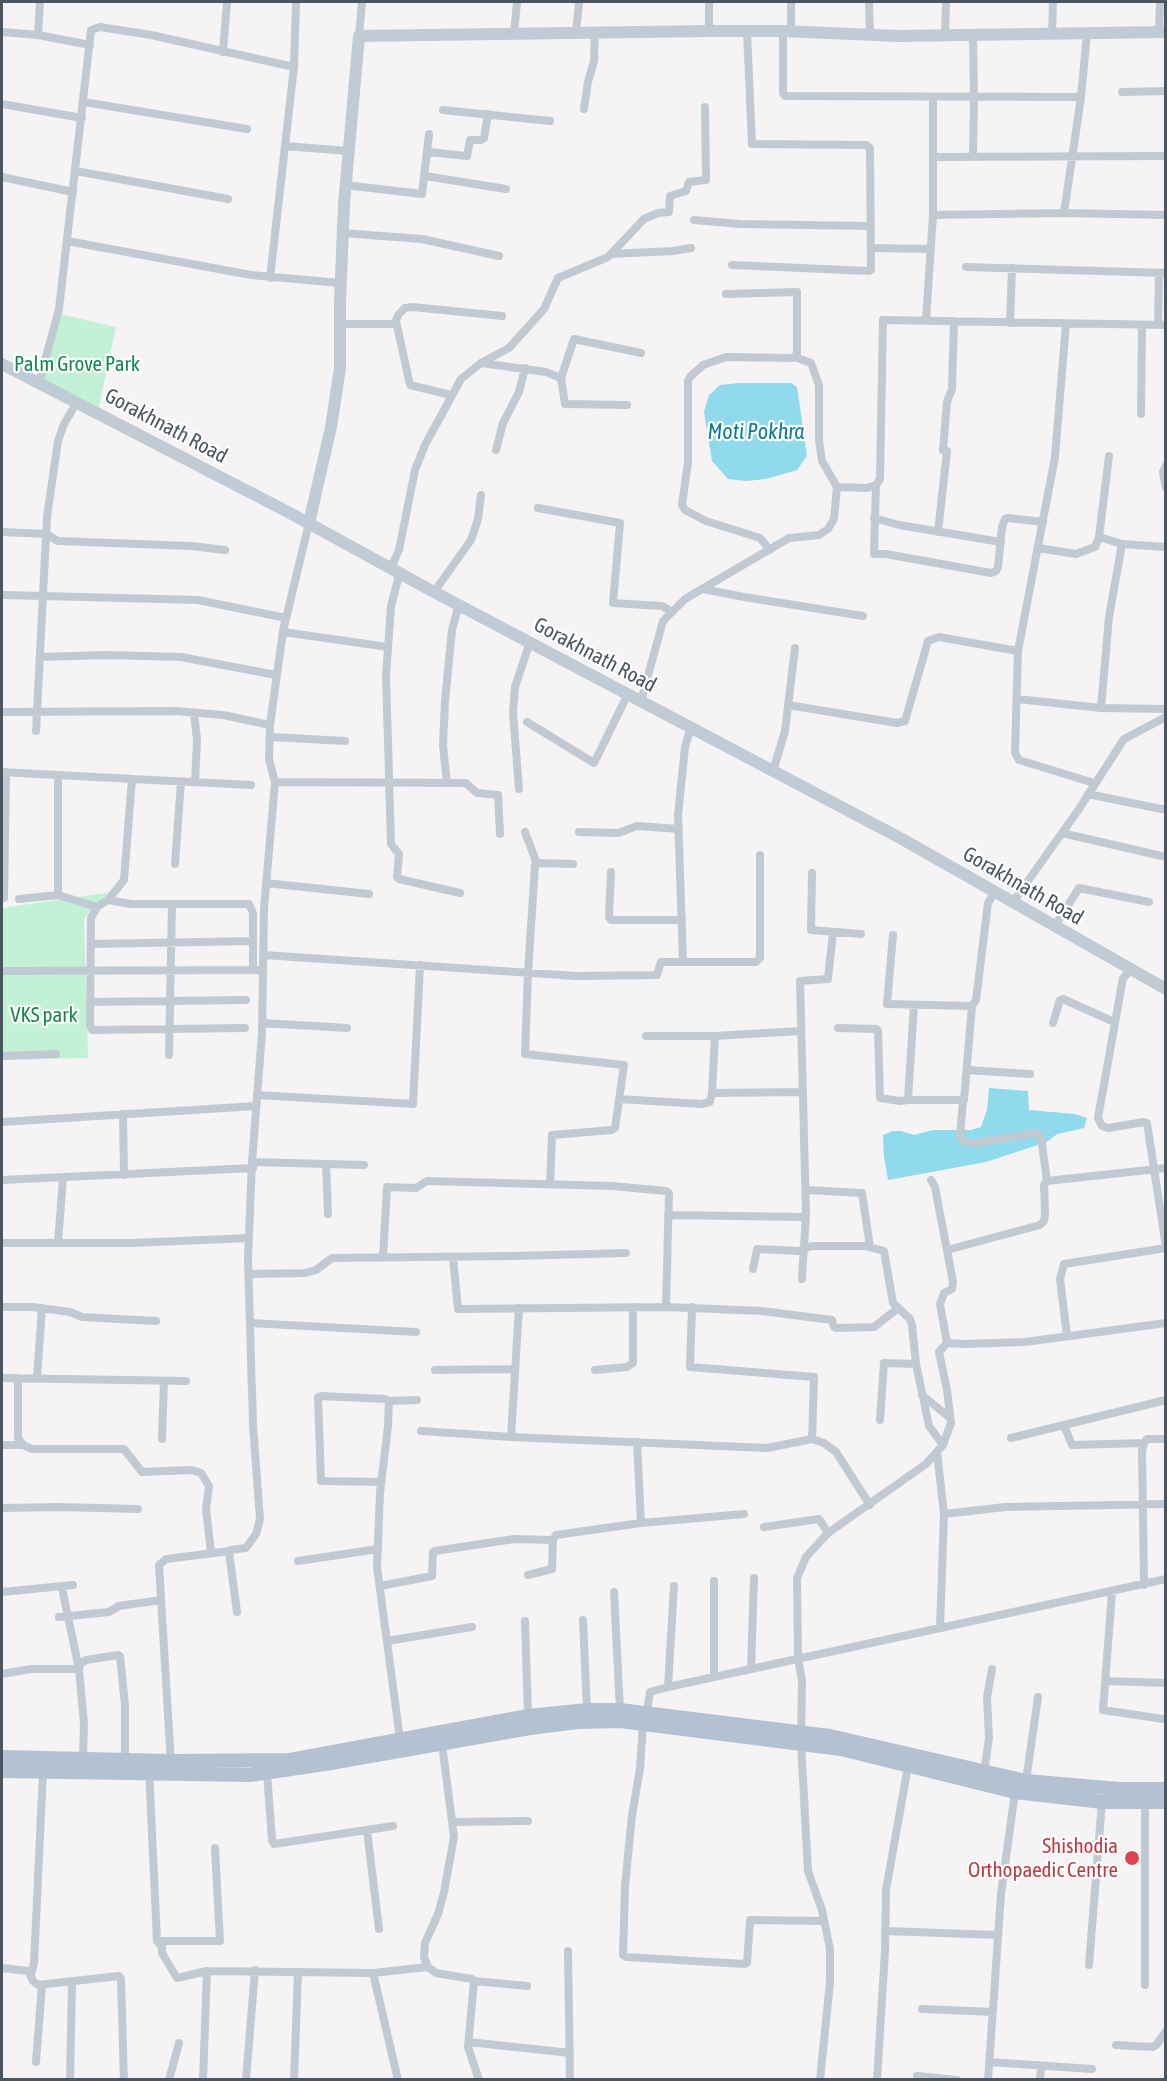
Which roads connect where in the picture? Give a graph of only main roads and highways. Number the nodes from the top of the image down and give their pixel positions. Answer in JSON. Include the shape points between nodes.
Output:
{"nodes":[{"id":1,"x":1162,"y":32,"type":"edge"},
{"id":2,"x":2,"y":364,"type":"edge"},
{"id":3,"x":309,"y":523,"type":"junction"},
{"id":4,"x":1166,"y":989,"type":"edge"},
{"id":5,"x":645,"y":1718,"type":"junction"},
{"id":6,"x":801,"y":1738,"type":"junction"},
{"id":7,"x":2,"y":1757,"type":"edge"},
{"id":8,"x":149,"y":1767,"type":"junction"},
{"id":9,"x":171,"y":1767,"type":"junction"},
{"id":10,"x":2,"y":1772,"type":"edge"},
{"id":11,"x":1166,"y":1789,"type":"edge"},
{"id":12,"x":1166,"y":1802,"type":"edge"}],
"edges":[{"from":1,"to":3,"type":"main road","via":[[945,35],[709,31],[359,36],[342,232],[340,368]]},
{"from":2,"to":3,"type":"main road","name":"Gorakhnath Road"},
{"from":3,"to":4,"type":"main road","name":"Gorakhnath Road","via":[[902,839]]},
{"from":5,"to":6,"type":"main road"},
{"from":5,"to":9,"type":"main road","via":[[531,1728],[267,1773],[212,1775]]},
{"from":5,"to":9,"type":"main road","via":[[620,1710],[528,1716],[290,1760]]},
{"from":6,"to":11,"type":"main road","via":[[830,1736],[1026,1781]]},
{"from":6,"to":12,"type":"main road","via":[[1015,1792],[1102,1802]]},
{"from":7,"to":8,"type":"main road","via":[[125,1759]]},
{"from":8,"to":9,"type":"main road"},
{"from":8,"to":10,"type":"main road"}]}
